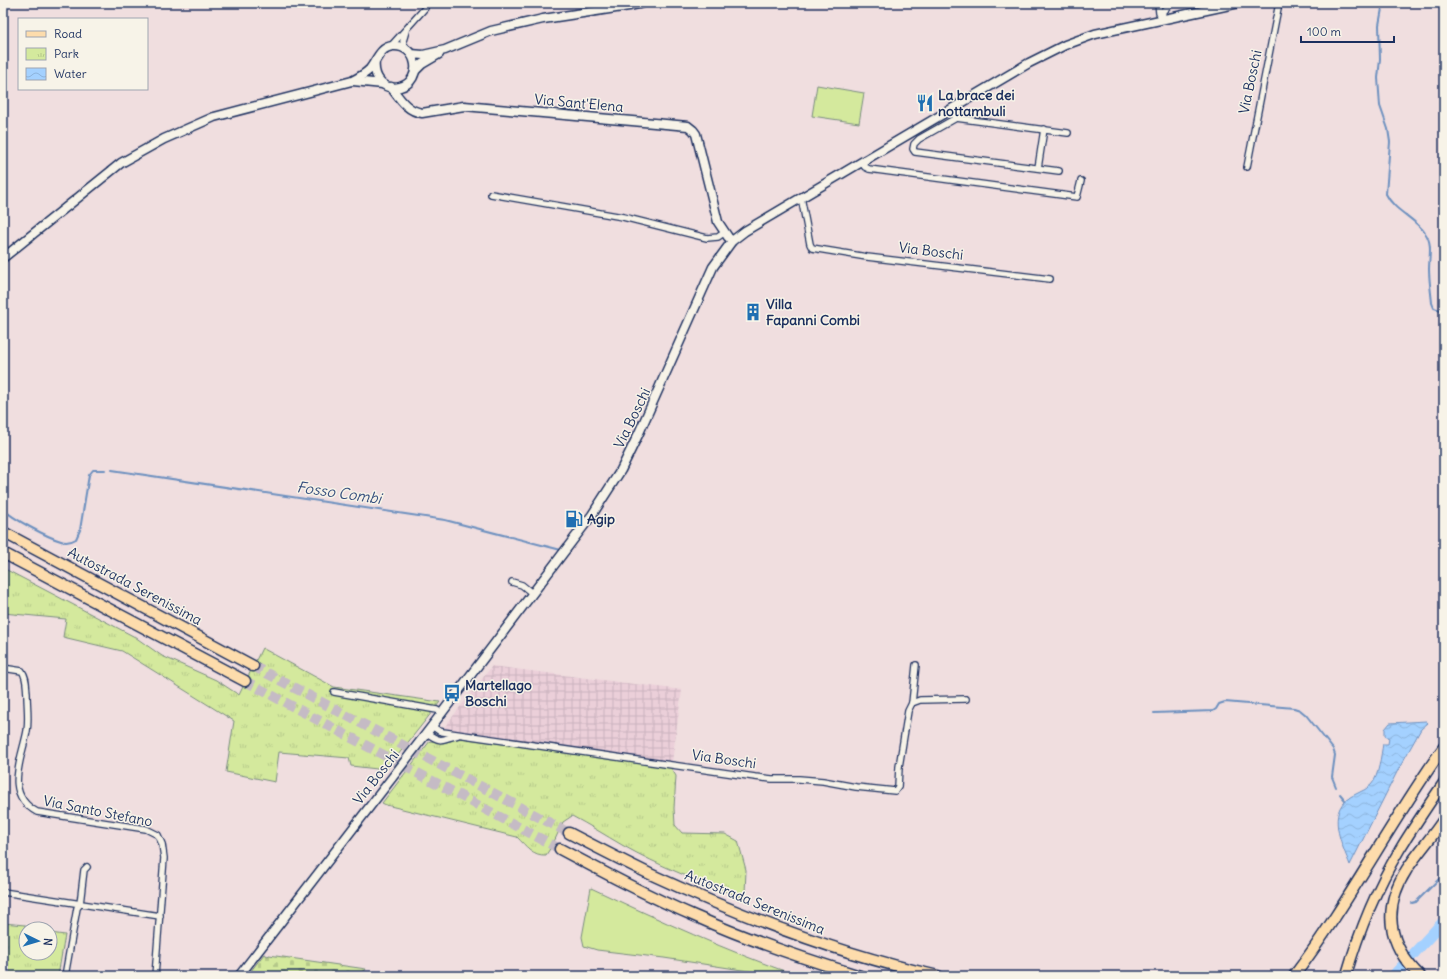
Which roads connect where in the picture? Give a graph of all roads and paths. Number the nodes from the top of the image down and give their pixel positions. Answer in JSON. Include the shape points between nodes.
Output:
{"nodes":[{"id":1,"x":426,"y":3,"type":"edge"},
{"id":2,"x":643,"y":3,"type":"edge"},
{"id":3,"x":1158,"y":3,"type":"edge"},
{"id":4,"x":1171,"y":3,"type":"edge"},
{"id":5,"x":1239,"y":3,"type":"edge"},
{"id":6,"x":1279,"y":3,"type":"edge"},
{"id":7,"x":1162,"y":19,"type":"junction"},
{"id":8,"x":406,"y":28,"type":"junction"},
{"id":9,"x":390,"y":47,"type":"junction"},
{"id":10,"x":445,"y":50,"type":"junction"},
{"id":11,"x":409,"y":52,"type":"junction"},
{"id":12,"x":375,"y":61,"type":"junction"},
{"id":13,"x":415,"y":71,"type":"junction"},
{"id":14,"x":352,"y":81,"type":"junction"},
{"id":15,"x":383,"y":84,"type":"junction"},
{"id":16,"x":406,"y":85,"type":"junction"},
{"id":17,"x":391,"y":87,"type":"junction"},
{"id":18,"x":405,"y":104,"type":"junction"},
{"id":19,"x":952,"y":110,"type":"junction"},
{"id":20,"x":956,"y":118,"type":"junction"},
{"id":21,"x":1044,"y":129,"type":"junction"},
{"id":22,"x":1068,"y":132,"type":"dead end"},
{"id":23,"x":862,"y":163,"type":"junction"},
{"id":24,"x":1247,"y":167,"type":"dead end"},
{"id":25,"x":1038,"y":168,"type":"junction"},
{"id":26,"x":1059,"y":171,"type":"dead end"},
{"id":27,"x":1082,"y":182,"type":"dead end"},
{"id":28,"x":491,"y":194,"type":"dead end"},
{"id":29,"x":801,"y":198,"type":"junction"},
{"id":30,"x":725,"y":232,"type":"junction"},
{"id":31,"x":732,"y":242,"type":"junction"},
{"id":32,"x":3,"y":258,"type":"edge"},
{"id":33,"x":1050,"y":279,"type":"dead end"},
{"id":34,"x":3,"y":532,"type":"edge"},
{"id":35,"x":3,"y":553,"type":"edge"},
{"id":36,"x":512,"y":582,"type":"dead end"},
{"id":37,"x":533,"y":594,"type":"junction"},
{"id":38,"x":916,"y":665,"type":"dead end"},
{"id":39,"x":253,"y":666,"type":"tunnel mouth"},
{"id":40,"x":3,"y":668,"type":"edge"},
{"id":41,"x":245,"y":681,"type":"tunnel mouth"},
{"id":42,"x":334,"y":692,"type":"dead end"},
{"id":43,"x":966,"y":698,"type":"dead end"},
{"id":44,"x":912,"y":703,"type":"junction"},
{"id":45,"x":442,"y":713,"type":"junction"},
{"id":46,"x":429,"y":730,"type":"junction"},
{"id":47,"x":461,"y":735,"type":"junction"},
{"id":48,"x":1444,"y":747,"type":"edge"},
{"id":49,"x":1444,"y":782,"type":"edge"},
{"id":50,"x":1444,"y":819,"type":"edge"},
{"id":51,"x":569,"y":833,"type":"tunnel mouth"},
{"id":52,"x":560,"y":849,"type":"tunnel mouth"},
{"id":53,"x":87,"y":867,"type":"dead end"},
{"id":54,"x":3,"y":892,"type":"edge"},
{"id":55,"x":80,"y":904,"type":"junction"},
{"id":56,"x":160,"y":916,"type":"junction"},
{"id":57,"x":65,"y":976,"type":"edge"},
{"id":58,"x":155,"y":976,"type":"edge"},
{"id":59,"x":239,"y":976,"type":"edge"},
{"id":60,"x":860,"y":976,"type":"edge"},
{"id":61,"x":938,"y":976,"type":"edge"},
{"id":62,"x":1294,"y":976,"type":"edge"},
{"id":63,"x":1346,"y":976,"type":"edge"},
{"id":64,"x":1420,"y":976,"type":"edge"}],
"edges":[{"from":1,"to":8,"type":"street","via":[[425,8]]},
{"from":2,"to":10,"type":"main road","via":[[543,19],[491,31]]},
{"from":3,"to":7,"type":"street","via":[[1158,13]]},
{"from":4,"to":7,"type":"street","via":[[1163,11]]},
{"from":5,"to":7,"type":"main road","name":"Via Boschi"},
{"from":6,"to":24,"type":"street","name":"Via Boschi"},
{"from":7,"to":19,"type":"main road","name":"Via Boschi","via":[[1095,34],[1066,45]]},
{"from":8,"to":9,"type":"street"},
{"from":8,"to":11,"type":"street","via":[[403,41]]},
{"from":9,"to":11,"type":"main road","via":[[400,47]]},
{"from":9,"to":12,"type":"main road","via":[[382,51]]},
{"from":10,"to":11,"type":"main road","via":[[420,55]]},
{"from":10,"to":13,"type":"main road"},
{"from":11,"to":13,"type":"main road","via":[[415,61]]},
{"from":12,"to":14,"type":"main road","via":[[366,72]]},
{"from":12,"to":15,"type":"main road","via":[[375,74]]},
{"from":13,"to":16,"type":"main road"},
{"from":14,"to":15,"type":"main road"},
{"from":14,"to":32,"type":"main road","via":[[214,117],[164,139],[121,163]]},
{"from":15,"to":17,"type":"main road"},
{"from":16,"to":17,"type":"main road"},
{"from":16,"to":18,"type":"main road","via":[[403,93]]},
{"from":17,"to":18,"type":"main road"},
{"from":18,"to":30,"type":"main road","name":"Via Sant'Elena","via":[[411,110],[422,113],[464,106],[688,126],[696,134],[718,222]]},
{"from":19,"to":20,"type":"street"},
{"from":19,"to":23,"type":"main road","name":"Via Boschi"},
{"from":20,"to":21,"type":"street"},
{"from":20,"to":25,"type":"street","via":[[919,139],[914,144],[915,152]]},
{"from":21,"to":22,"type":"street"},
{"from":21,"to":25,"type":"street"},
{"from":23,"to":27,"type":"street","via":[[869,169],[1077,197]]},
{"from":23,"to":29,"type":"main road","name":"Via Boschi"},
{"from":25,"to":26,"type":"street"},
{"from":28,"to":30,"type":"street","via":[[623,217],[708,238]]},
{"from":29,"to":31,"type":"main road","name":"Via Boschi","via":[[745,231]]},
{"from":29,"to":33,"type":"street","name":"Via Boschi","via":[[812,248]]},
{"from":30,"to":31,"type":"main road"},
{"from":31,"to":37,"type":"main road","name":"Via Boschi","via":[[713,267],[621,470],[592,515]]},
{"from":34,"to":39,"type":"highway","name":"Autostrada Serenissima"},
{"from":35,"to":41,"type":"highway"},
{"from":36,"to":37,"type":"street"},
{"from":37,"to":45,"type":"main road","name":"Via Boschi"},
{"from":38,"to":44,"type":"street","name":"Via Boschi"},
{"from":40,"to":56,"type":"street","name":"Via Santo Stefano","via":[[22,671],[26,677],[28,724],[17,779],[23,801],[36,812],[146,829],[158,835],[164,858]]},
{"from":42,"to":45,"type":"street"},
{"from":43,"to":44,"type":"street","via":[[920,700]]},
{"from":44,"to":47,"type":"street","name":"Via Boschi","via":[[908,712],[898,787],[895,791],[823,781],[755,777]]},
{"from":45,"to":46,"type":"main road","name":"Via Boschi"},
{"from":46,"to":47,"type":"street"},
{"from":46,"to":47,"type":"street","via":[[438,740]]},
{"from":46,"to":59,"type":"main road","name":"Via Boschi"},
{"from":48,"to":62,"type":"highway"},
{"from":49,"to":63,"type":"main road","via":[[1389,868],[1366,917]]},
{"from":50,"to":64,"type":"highway","via":[[1398,884],[1391,919],[1394,938],[1402,956]]},
{"from":51,"to":61,"type":"highway","name":"Autostrada Serenissima","via":[[649,873],[766,924],[867,958]]},
{"from":52,"to":60,"type":"highway","via":[[697,918],[756,942]]},
{"from":53,"to":55,"type":"street","via":[[84,870]]},
{"from":54,"to":55,"type":"street"},
{"from":55,"to":56,"type":"street"},
{"from":55,"to":57,"type":"street","via":[[77,908]]},
{"from":56,"to":58,"type":"street","name":"Via Santo Stefano"}]}
